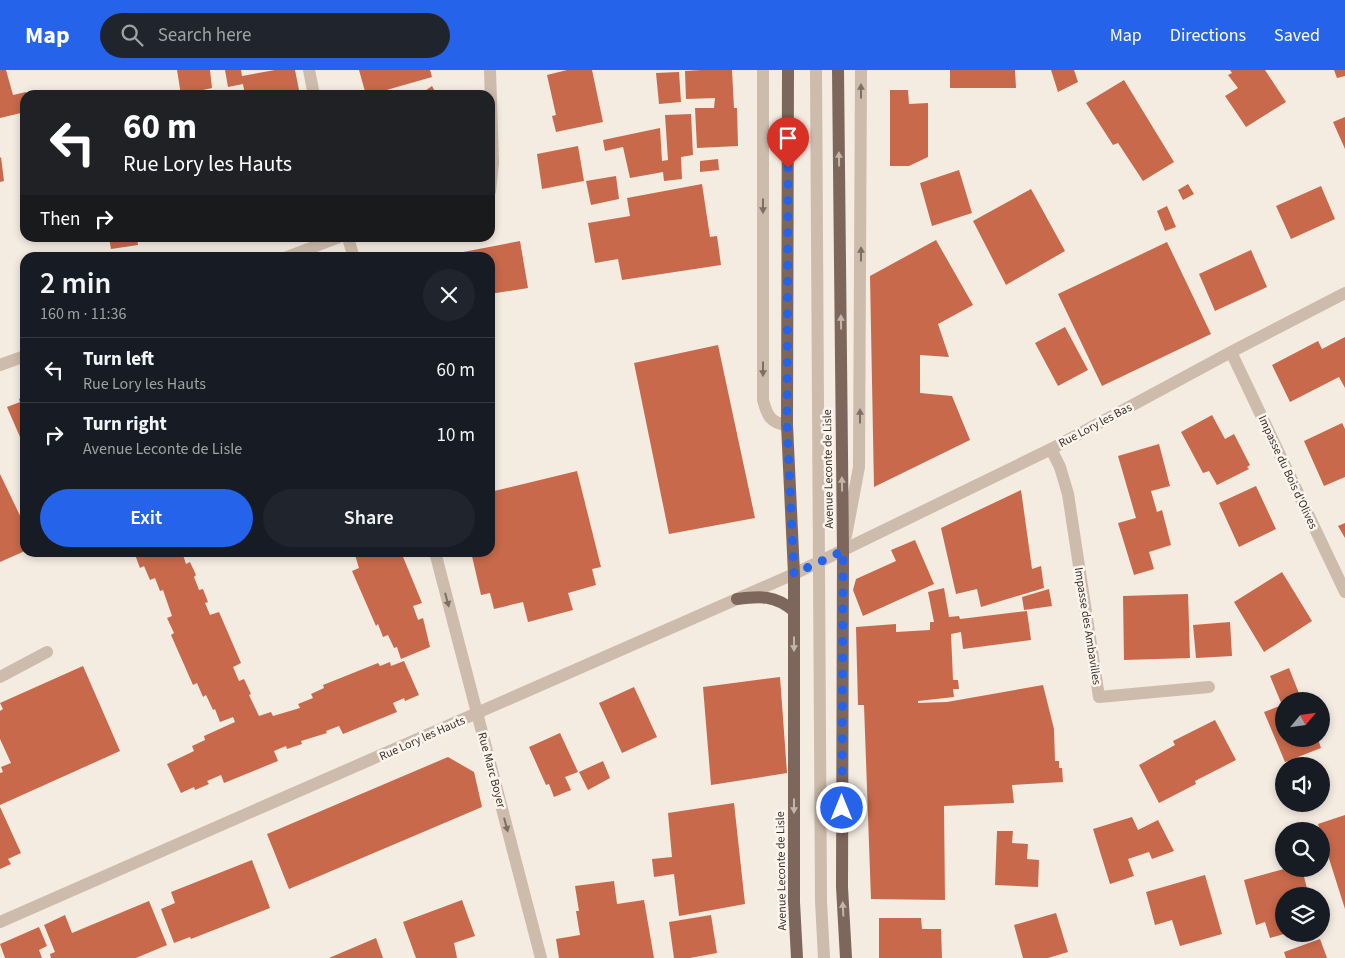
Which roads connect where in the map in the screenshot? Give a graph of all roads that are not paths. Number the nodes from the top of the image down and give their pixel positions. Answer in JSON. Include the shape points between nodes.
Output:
{"nodes":[{"id":1,"x":309,"y":70,"type":"edge"},
{"id":2,"x":490,"y":70,"type":"edge"},
{"id":3,"x":763,"y":70,"type":"edge"},
{"id":4,"x":788,"y":70,"type":"edge"},
{"id":5,"x":816,"y":70,"type":"edge"},
{"id":6,"x":838,"y":70,"type":"edge"},
{"id":7,"x":861,"y":70,"type":"edge"},
{"id":8,"x":313,"y":90,"type":"edge"},
{"id":9,"x":491,"y":90,"type":"edge"},
{"id":10,"x":335,"y":242,"type":"edge"},
{"id":11,"x":303,"y":252,"type":"edge"},
{"id":12,"x":1345,"y":293,"type":"edge"},
{"id":13,"x":1231,"y":352,"type":"junction"},
{"id":14,"x":20,"y":358,"type":"edge"},
{"id":15,"x":0,"y":365,"type":"edge"},
{"id":16,"x":787,"y":425,"type":"junction"},
{"id":17,"x":1051,"y":449,"type":"junction"},
{"id":18,"x":843,"y":551,"type":"junction"},
{"id":19,"x":436,"y":557,"type":"edge"},
{"id":20,"x":820,"y":562,"type":"junction"},
{"id":21,"x":794,"y":574,"type":"junction"},
{"id":22,"x":1345,"y":592,"type":"edge"},
{"id":23,"x":737,"y":599,"type":"junction"},
{"id":24,"x":794,"y":611,"type":"junction"},
{"id":25,"x":47,"y":652,"type":"dead end"},
{"id":26,"x":0,"y":677,"type":"edge"},
{"id":27,"x":1209,"y":687,"type":"dead end"},
{"id":28,"x":477,"y":714,"type":"junction"},
{"id":29,"x":0,"y":922,"type":"edge"},
{"id":30,"x":541,"y":958,"type":"edge"},
{"id":31,"x":797,"y":958,"type":"edge"},
{"id":32,"x":824,"y":958,"type":"edge"},
{"id":33,"x":846,"y":958,"type":"edge"}],
"edges":[{"from":1,"to":8,"type":"street"},
{"from":2,"to":9,"type":"street"},
{"from":3,"to":16,"type":"street","one_way":true,"via":[[763,400],[772,419]]},
{"from":4,"to":16,"type":"main road","name":"Avenue Leconte de Lisle"},
{"from":5,"to":20,"type":"street","name":"Avenue Leconte de Lisle"},
{"from":18,"to":6,"type":"main road","name":"Avenue Leconte de Lisle","one_way":true},
{"from":18,"to":7,"type":"street","one_way":true,"via":[[859,467]]},
{"from":10,"to":11,"type":"street"},
{"from":12,"to":13,"type":"street","name":"Rue Lory les Bas"},
{"from":13,"to":17,"type":"street","name":"Rue Lory les Bas"},
{"from":13,"to":22,"type":"street","name":"Impasse du Bois d'Olives"},
{"from":14,"to":15,"type":"street"},
{"from":16,"to":21,"type":"main road","name":"Avenue Leconte de Lisle"},
{"from":17,"to":18,"type":"street","name":"Rue Lory les Bas"},
{"from":17,"to":27,"type":"street","name":"Impasse des Ambavilles","via":[[1068,494],[1099,697]]},
{"from":18,"to":20,"type":"street","name":"Rue Lory les Hauts"},
{"from":33,"to":18,"type":"main road","name":"Avenue Leconte de Lisle","one_way":true,"via":[[842,887]]},
{"from":19,"to":28,"type":"street","name":"Rue Marc Boyer","one_way":true},
{"from":20,"to":21,"type":"street","name":"Rue Lory les Hauts"},
{"from":20,"to":32,"type":"street","name":"Avenue Leconte de Lisle"},
{"from":21,"to":23,"type":"street","name":"Rue Lory les Hauts"},
{"from":21,"to":24,"type":"main road","name":"Avenue Leconte de Lisle"},
{"from":23,"to":24,"type":"main road","via":[[760,596],[785,604]]},
{"from":23,"to":28,"type":"street","name":"Rue Lory les Hauts"},
{"from":24,"to":31,"type":"main road","name":"Avenue Leconte de Lisle","one_way":true,"via":[[794,902]]},
{"from":25,"to":26,"type":"street"},
{"from":28,"to":29,"type":"street","name":"Rue Lory les Hauts"},
{"from":28,"to":30,"type":"street","name":"Rue Marc Boyer","one_way":true}]}
